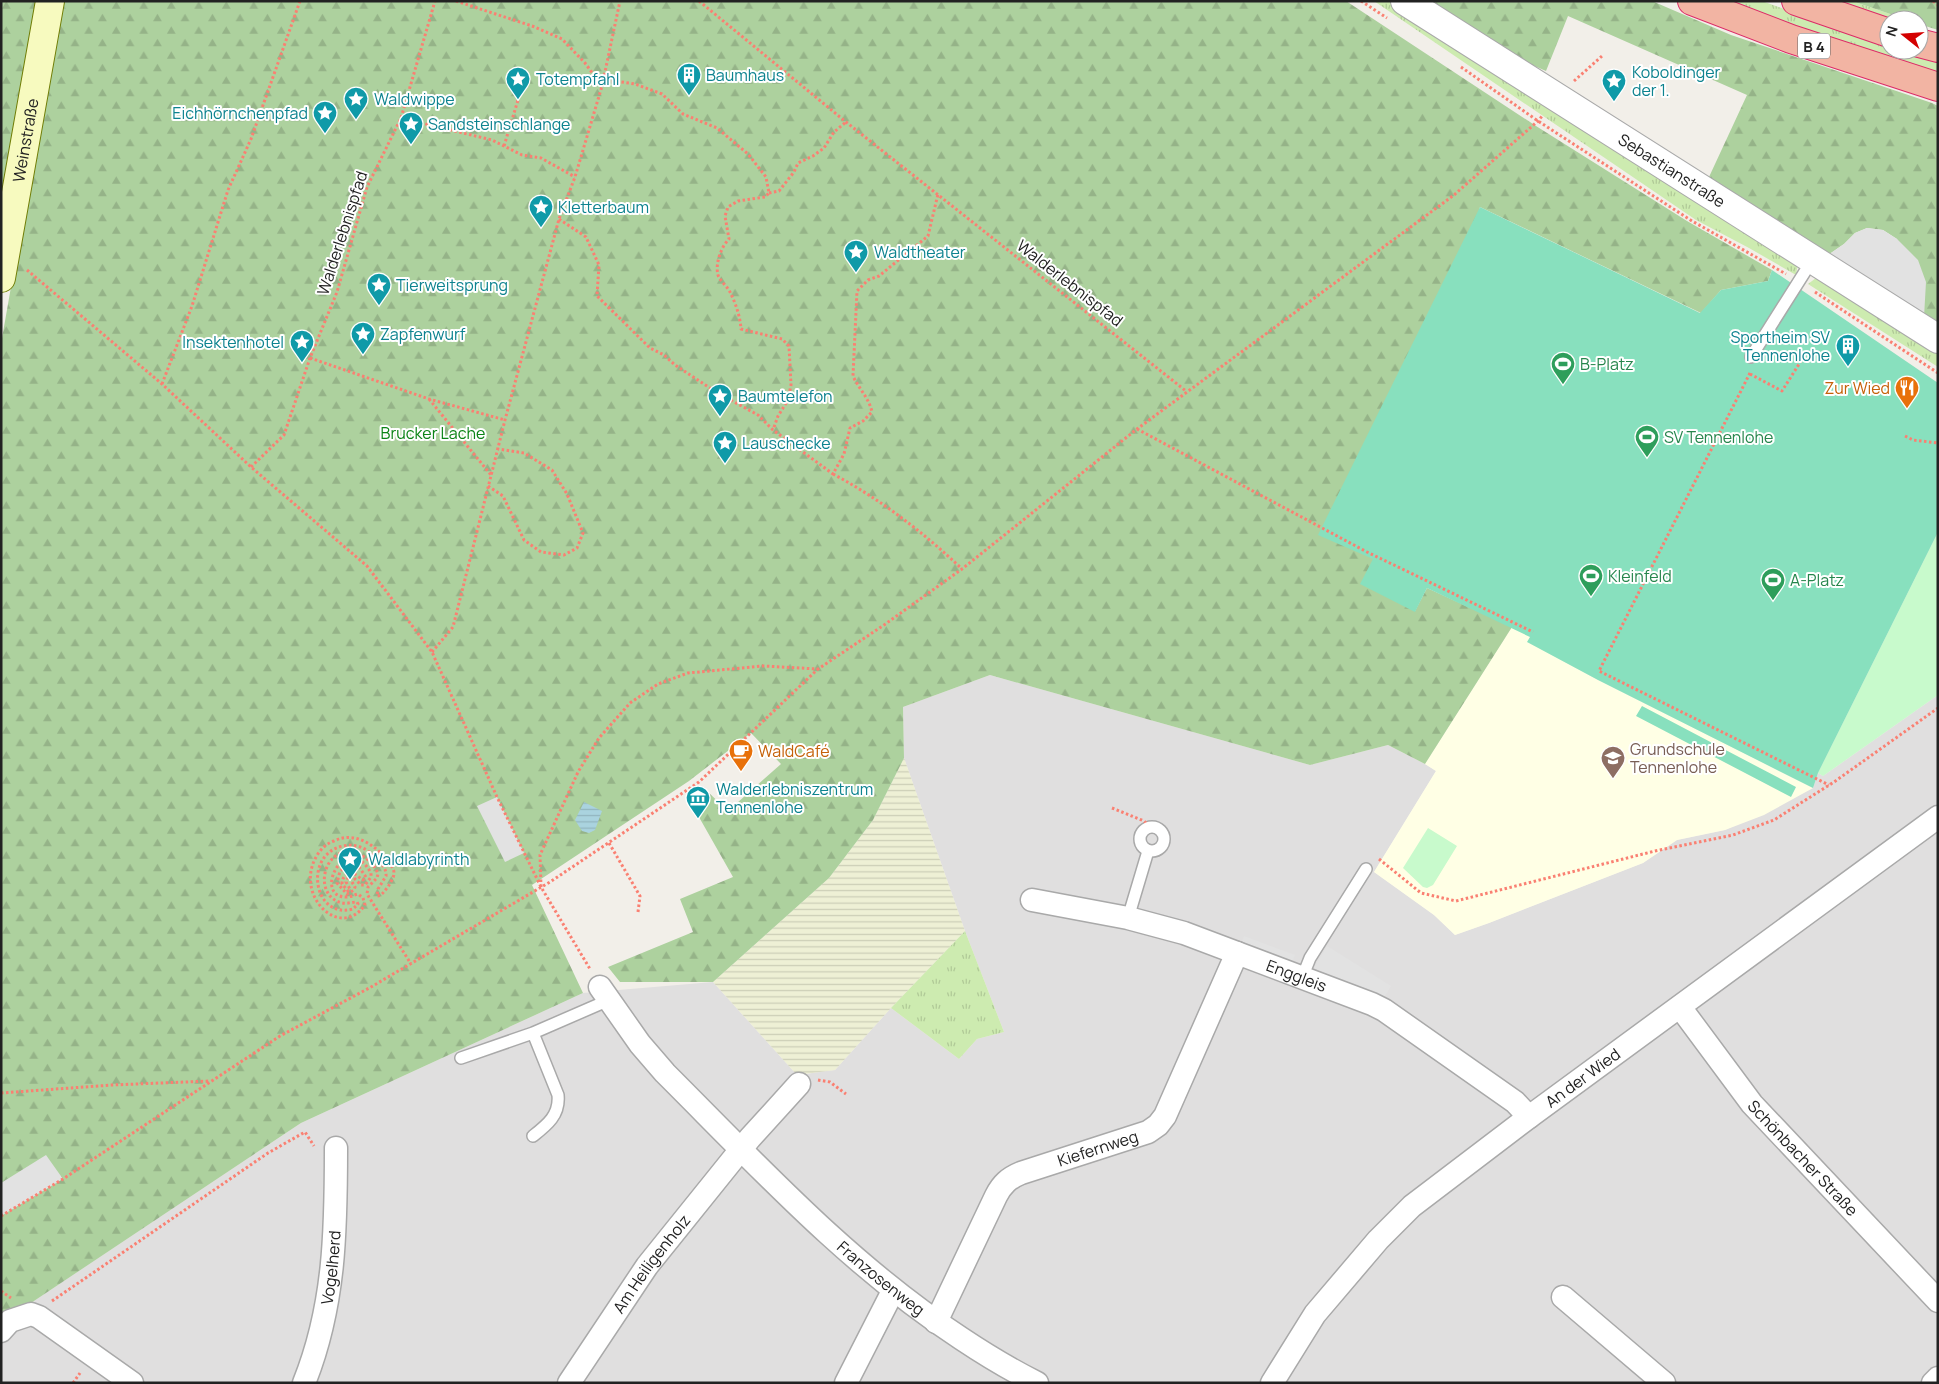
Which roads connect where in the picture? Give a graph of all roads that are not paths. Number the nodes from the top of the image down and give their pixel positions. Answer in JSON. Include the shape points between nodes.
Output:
{"nodes":[{"id":1,"x":50,"y":1,"type":"edge"},
{"id":2,"x":1406,"y":1,"type":"edge"},
{"id":3,"x":1692,"y":1,"type":"edge"},
{"id":4,"x":1796,"y":1,"type":"edge"},
{"id":5,"x":1879,"y":30,"type":"edge"},
{"id":6,"x":1938,"y":87,"type":"edge"},
{"id":7,"x":1806,"y":271,"type":"junction"},
{"id":8,"x":1,"y":278,"type":"edge"},
{"id":9,"x":1938,"y":339,"type":"edge"},
{"id":10,"x":1751,"y":357,"type":"road end"},
{"id":11,"x":1938,"y":817,"type":"edge"},
{"id":12,"x":1148,"y":851,"type":"junction"},
{"id":13,"x":1366,"y":869,"type":"dead end"},
{"id":14,"x":1032,"y":900,"type":"dead end"},
{"id":15,"x":1128,"y":918,"type":"junction"},
{"id":16,"x":1237,"y":953,"type":"junction"},
{"id":17,"x":1302,"y":978,"type":"junction"},
{"id":18,"x":605,"y":994,"type":"joint"},
{"id":19,"x":1680,"y":1006,"type":"junction"},
{"id":20,"x":533,"y":1033,"type":"junction"},
{"id":21,"x":461,"y":1058,"type":"dead end"},
{"id":22,"x":799,"y":1084,"type":"road end"},
{"id":23,"x":1529,"y":1117,"type":"junction"},
{"id":24,"x":533,"y":1136,"type":"dead end"},
{"id":25,"x":326,"y":1148,"type":"road end"},
{"id":26,"x":742,"y":1150,"type":"junction"},
{"id":27,"x":893,"y":1291,"type":"junction"},
{"id":28,"x":1563,"y":1297,"type":"dead end"},
{"id":29,"x":1938,"y":1300,"type":"edge"},
{"id":30,"x":936,"y":1322,"type":"junction"},
{"id":31,"x":1,"y":1331,"type":"edge"},
{"id":32,"x":1938,"y":1378,"type":"edge"},
{"id":33,"x":132,"y":1383,"type":"edge"},
{"id":34,"x":304,"y":1383,"type":"edge"},
{"id":35,"x":569,"y":1383,"type":"edge"},
{"id":36,"x":846,"y":1383,"type":"edge"},
{"id":37,"x":1037,"y":1383,"type":"edge"},
{"id":38,"x":1272,"y":1383,"type":"edge"},
{"id":39,"x":1664,"y":1383,"type":"edge"},
{"id":40,"x":1933,"y":1383,"type":"edge"}],
"edges":[{"from":1,"to":8,"type":"main road","name":"Weinstraße"},
{"from":2,"to":7,"type":"street","name":"Sebastianstraße"},
{"from":3,"to":6,"type":"highway","number":"B 4","via":[[1791,39]]},
{"from":4,"to":5,"type":"highway","number":"B 4"},
{"from":7,"to":9,"type":"street","name":"Sebastianstraße"},
{"from":7,"to":10,"type":"lane"},
{"from":11,"to":19,"type":"street","name":"An der Wied"},
{"from":12,"to":12,"type":"lane","via":[[1140,840],[1143,831],[1154,827],[1162,831],[1165,840],[1159,850]]},
{"from":12,"to":15,"type":"lane"},
{"from":13,"to":17,"type":"lane","via":[[1310,958]]},
{"from":14,"to":15,"type":"street","name":"Enggleis"},
{"from":15,"to":16,"type":"street","name":"Enggleis","via":[[1184,933]]},
{"from":16,"to":17,"type":"street","name":"Enggleis"},
{"from":16,"to":30,"type":"street","name":"Kiefernweg","via":[[1165,1116],[1158,1125],[1148,1132],[1010,1178],[996,1196]]},
{"from":17,"to":23,"type":"street","name":"Enggleis","via":[[1384,1010],[1515,1102]]},
{"from":18,"to":20,"type":"lane"},
{"from":18,"to":26,"type":"street","name":"Franzosenweg","via":[[640,1044]]},
{"from":19,"to":23,"type":"street","name":"An der Wied"},
{"from":19,"to":29,"type":"street","name":"Schönbacher Straße","via":[[1752,1104]]},
{"from":20,"to":21,"type":"lane"},
{"from":20,"to":24,"type":"lane","via":[[559,1103],[552,1120]]},
{"from":22,"to":26,"type":"street"},
{"from":23,"to":38,"type":"street","name":"An der Wied","via":[[1412,1206],[1378,1240],[1315,1314]]},
{"from":25,"to":34,"type":"street","name":"Vogelherd","via":[[334,1250],[331,1282],[316,1349]]},
{"from":26,"to":27,"type":"street","name":"Franzosenweg","via":[[842,1247]]},
{"from":26,"to":35,"type":"street","name":"Am Heiligenholz","via":[[639,1278]]},
{"from":27,"to":30,"type":"street","name":"Franzosenweg"},
{"from":27,"to":36,"type":"street"},
{"from":28,"to":39,"type":"street"},
{"from":30,"to":37,"type":"street","name":"Franzosenweg"},
{"from":31,"to":33,"type":"street","via":[[10,1321],[31,1314],[39,1317]]},
{"from":32,"to":40,"type":"street"}]}
